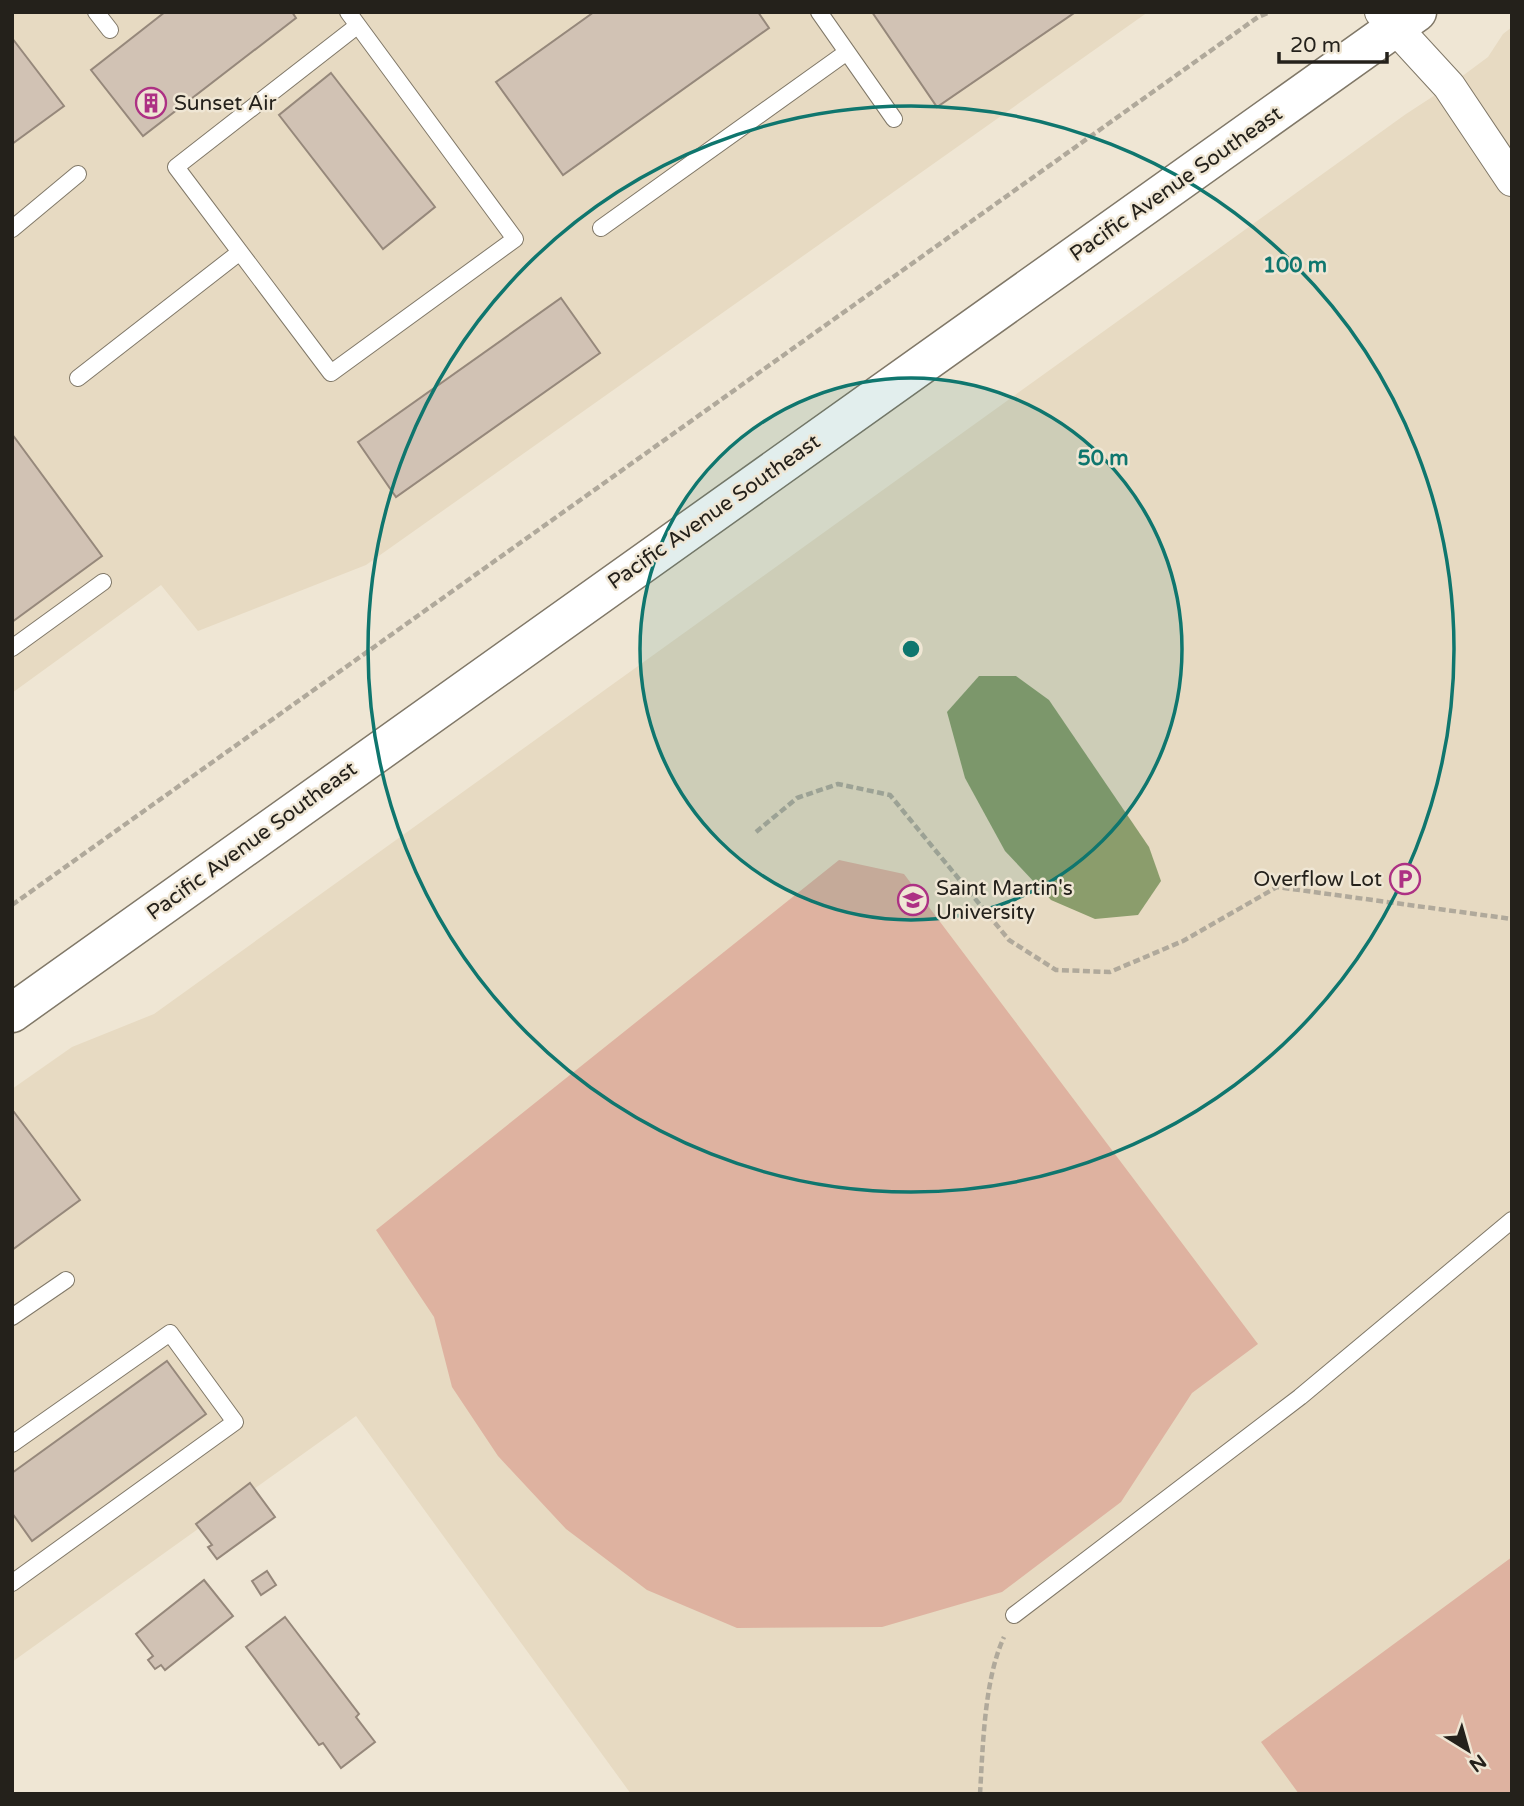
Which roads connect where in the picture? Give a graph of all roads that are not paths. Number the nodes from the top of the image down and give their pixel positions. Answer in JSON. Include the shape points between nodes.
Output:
{"nodes":[{"id":1,"x":96,"y":12,"type":"edge"},
{"id":2,"x":819,"y":12,"type":"edge"},
{"id":3,"x":1398,"y":17,"type":"edge"},
{"id":4,"x":352,"y":19,"type":"edge"},
{"id":5,"x":110,"y":30,"type":"dead end"},
{"id":6,"x":846,"y":52,"type":"junction"},
{"id":7,"x":894,"y":119,"type":"dead end"},
{"id":8,"x":78,"y":174,"type":"dead end"},
{"id":9,"x":1512,"y":180,"type":"edge"},
{"id":10,"x":601,"y":228,"type":"dead end"},
{"id":11,"x":12,"y":229,"type":"edge"},
{"id":12,"x":240,"y":252,"type":"junction"},
{"id":13,"x":78,"y":378,"type":"dead end"},
{"id":14,"x":103,"y":582,"type":"dead end"},
{"id":15,"x":12,"y":648,"type":"edge"},
{"id":16,"x":12,"y":1013,"type":"edge"},
{"id":17,"x":1512,"y":1220,"type":"edge"},
{"id":18,"x":66,"y":1280,"type":"dead end"},
{"id":19,"x":12,"y":1317,"type":"edge"},
{"id":20,"x":12,"y":1444,"type":"edge"},
{"id":21,"x":12,"y":1583,"type":"edge"},
{"id":22,"x":1014,"y":1615,"type":"road end"}],
"edges":[{"from":1,"to":5,"type":"lane"},
{"from":2,"to":6,"type":"lane"},
{"from":3,"to":9,"type":"street"},
{"from":3,"to":16,"type":"main road","name":"Pacific Avenue Southeast"},
{"from":4,"to":12,"type":"lane","via":[[176,167]]},
{"from":4,"to":12,"type":"lane","via":[[515,239],[331,373]]},
{"from":6,"to":7,"type":"lane"},
{"from":6,"to":10,"type":"lane"},
{"from":8,"to":11,"type":"lane"},
{"from":12,"to":13,"type":"lane"},
{"from":14,"to":15,"type":"lane"},
{"from":17,"to":22,"type":"lane","via":[[1300,1397]]},
{"from":18,"to":19,"type":"lane"},
{"from":20,"to":21,"type":"lane","via":[[170,1333],[234,1422]]}]}
